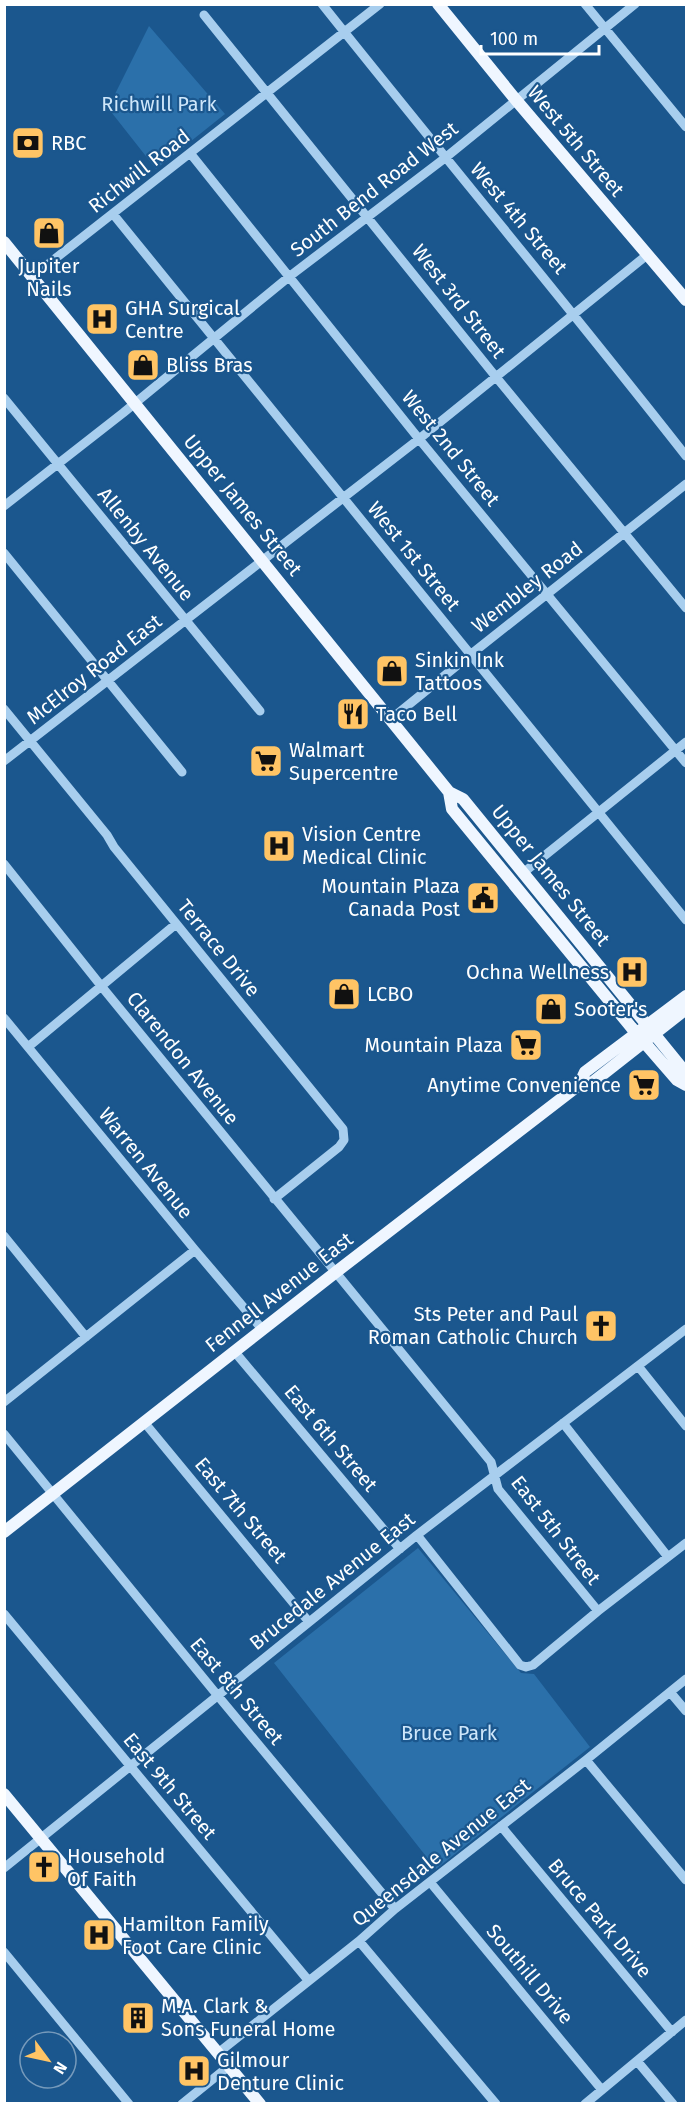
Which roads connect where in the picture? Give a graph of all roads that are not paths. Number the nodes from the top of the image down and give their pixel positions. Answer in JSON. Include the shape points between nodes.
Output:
{"nodes":[{"id":1,"x":322,"y":4,"type":"edge"},
{"id":2,"x":380,"y":4,"type":"edge"},
{"id":3,"x":438,"y":4,"type":"edge"},
{"id":4,"x":585,"y":4,"type":"edge"},
{"id":5,"x":634,"y":4,"type":"edge"},
{"id":6,"x":204,"y":15,"type":"dead end"},
{"id":7,"x":605,"y":28,"type":"junction"},
{"id":8,"x":344,"y":32,"type":"junction"},
{"id":9,"x":267,"y":92,"type":"junction"},
{"id":10,"x":516,"y":100,"type":"junction"},
{"id":11,"x":687,"y":127,"type":"edge"},
{"id":12,"x":190,"y":153,"type":"junction"},
{"id":13,"x":445,"y":158,"type":"junction"},
{"id":14,"x":113,"y":214,"type":"junction"},
{"id":15,"x":368,"y":216,"type":"junction"},
{"id":16,"x":4,"y":242,"type":"edge"},
{"id":17,"x":647,"y":255,"type":"junction"},
{"id":18,"x":33,"y":276,"type":"junction"},
{"id":19,"x":290,"y":276,"type":"junction"},
{"id":20,"x":687,"y":300,"type":"edge"},
{"id":21,"x":575,"y":314,"type":"junction"},
{"id":22,"x":214,"y":339,"type":"junction"},
{"id":23,"x":496,"y":377,"type":"junction"},
{"id":24,"x":4,"y":398,"type":"edge"},
{"id":25,"x":135,"y":403,"type":"junction"},
{"id":26,"x":419,"y":439,"type":"junction"},
{"id":27,"x":687,"y":456,"type":"edge"},
{"id":28,"x":58,"y":464,"type":"junction"},
{"id":29,"x":687,"y":484,"type":"edge"},
{"id":30,"x":344,"y":498,"type":"junction"},
{"id":31,"x":4,"y":506,"type":"edge"},
{"id":32,"x":624,"y":532,"type":"junction"},
{"id":33,"x":4,"y":553,"type":"edge"},
{"id":34,"x":263,"y":561,"type":"junction"},
{"id":35,"x":548,"y":595,"type":"junction"},
{"id":36,"x":687,"y":608,"type":"edge"},
{"id":37,"x":185,"y":621,"type":"junction"},
{"id":38,"x":470,"y":655,"type":"junction"},
{"id":39,"x":107,"y":681,"type":"junction"},
{"id":40,"x":4,"y":709,"type":"edge"},
{"id":41,"x":260,"y":711,"type":"dead end"},
{"id":42,"x":391,"y":719,"type":"junction"},
{"id":43,"x":30,"y":741,"type":"junction"},
{"id":44,"x":687,"y":742,"type":"edge"},
{"id":45,"x":676,"y":750,"type":"junction"},
{"id":46,"x":4,"y":761,"type":"edge"},
{"id":47,"x":687,"y":763,"type":"edge"},
{"id":48,"x":182,"y":772,"type":"dead end"},
{"id":49,"x":449,"y":792,"type":"junction"},
{"id":50,"x":598,"y":813,"type":"junction"},
{"id":51,"x":4,"y":864,"type":"edge"},
{"id":52,"x":523,"y":873,"type":"junction"},
{"id":53,"x":687,"y":920,"type":"edge"},
{"id":54,"x":176,"y":924,"type":"junction"},
{"id":55,"x":102,"y":987,"type":"junction"},
{"id":56,"x":687,"y":996,"type":"edge"},
{"id":57,"x":687,"y":1009,"type":"edge"},
{"id":58,"x":4,"y":1018,"type":"edge"},
{"id":59,"x":645,"y":1034,"type":"junction"},
{"id":60,"x":28,"y":1047,"type":"junction"},
{"id":61,"x":687,"y":1073,"type":"edge"},
{"id":62,"x":687,"y":1085,"type":"edge"},
{"id":63,"x":274,"y":1198,"type":"junction"},
{"id":64,"x":4,"y":1236,"type":"edge"},
{"id":65,"x":195,"y":1250,"type":"junction"},
{"id":66,"x":336,"y":1272,"type":"junction"},
{"id":67,"x":262,"y":1329,"type":"junction"},
{"id":68,"x":687,"y":1329,"type":"edge"},
{"id":69,"x":87,"y":1337,"type":"junction"},
{"id":70,"x":234,"y":1351,"type":"junction"},
{"id":71,"x":638,"y":1366,"type":"junction"},
{"id":72,"x":4,"y":1402,"type":"edge"},
{"id":73,"x":144,"y":1422,"type":"junction"},
{"id":74,"x":563,"y":1423,"type":"junction"},
{"id":75,"x":687,"y":1426,"type":"edge"},
{"id":76,"x":4,"y":1434,"type":"edge"},
{"id":77,"x":493,"y":1476,"type":"junction"},
{"id":78,"x":53,"y":1494,"type":"junction"},
{"id":79,"x":4,"y":1532,"type":"edge"},
{"id":80,"x":417,"y":1535,"type":"junction"},
{"id":81,"x":687,"y":1543,"type":"edge"},
{"id":82,"x":400,"y":1549,"type":"junction"},
{"id":83,"x":668,"y":1557,"type":"junction"},
{"id":84,"x":598,"y":1611,"type":"junction"},
{"id":85,"x":4,"y":1614,"type":"edge"},
{"id":86,"x":309,"y":1622,"type":"junction"},
{"id":87,"x":687,"y":1678,"type":"edge"},
{"id":88,"x":670,"y":1692,"type":"junction"},
{"id":89,"x":218,"y":1696,"type":"junction"},
{"id":90,"x":687,"y":1711,"type":"edge"},
{"id":91,"x":586,"y":1760,"type":"junction"},
{"id":92,"x":130,"y":1767,"type":"junction"},
{"id":93,"x":4,"y":1794,"type":"edge"},
{"id":94,"x":501,"y":1826,"type":"junction"},
{"id":95,"x":41,"y":1839,"type":"junction"},
{"id":96,"x":4,"y":1868,"type":"edge"},
{"id":97,"x":687,"y":1880,"type":"edge"},
{"id":98,"x":430,"y":1882,"type":"junction"},
{"id":99,"x":395,"y":1909,"type":"junction"},
{"id":100,"x":359,"y":1941,"type":"junction"},
{"id":101,"x":4,"y":1952,"type":"edge"},
{"id":102,"x":308,"y":1980,"type":"junction"},
{"id":103,"x":687,"y":2020,"type":"edge"},
{"id":104,"x":672,"y":2032,"type":"junction"},
{"id":105,"x":218,"y":2053,"type":"junction"},
{"id":106,"x":637,"y":2061,"type":"junction"},
{"id":107,"x":229,"y":2066,"type":"junction"},
{"id":108,"x":602,"y":2090,"type":"junction"},
{"id":109,"x":129,"y":2103,"type":"edge"},
{"id":110,"x":182,"y":2103,"type":"edge"},
{"id":111,"x":260,"y":2103,"type":"edge"},
{"id":112,"x":496,"y":2103,"type":"edge"},
{"id":113,"x":585,"y":2103,"type":"edge"},
{"id":114,"x":673,"y":2103,"type":"edge"}],
"edges":[{"from":1,"to":8,"type":"street","name":"West 4th Street"},
{"from":2,"to":8,"type":"street","name":"Richwill Road"},
{"from":3,"to":10,"type":"main road","name":"West 5th Street"},
{"from":4,"to":7,"type":"street"},
{"from":5,"to":7,"type":"street","name":"South Bend Road West"},
{"from":6,"to":9,"type":"street","name":"West 3rd Street"},
{"from":7,"to":10,"type":"street","name":"South Bend Road West"},
{"from":7,"to":11,"type":"street"},
{"from":8,"to":9,"type":"street","name":"Richwill Road"},
{"from":8,"to":13,"type":"street","name":"West 4th Street"},
{"from":9,"to":12,"type":"street","name":"Richwill Road"},
{"from":9,"to":15,"type":"street","name":"West 3rd Street"},
{"from":10,"to":13,"type":"street","name":"South Bend Road West"},
{"from":10,"to":17,"type":"main road","name":"West 5th Street"},
{"from":12,"to":14,"type":"street","name":"Richwill Road"},
{"from":12,"to":19,"type":"street","name":"West 2nd Street"},
{"from":13,"to":15,"type":"street","name":"South Bend Road West"},
{"from":13,"to":21,"type":"street","name":"West 4th Street"},
{"from":14,"to":18,"type":"street","name":"Richwill Road"},
{"from":14,"to":22,"type":"street","name":"West 1st Street"},
{"from":15,"to":19,"type":"street","name":"South Bend Road West"},
{"from":15,"to":23,"type":"street","name":"West 3rd Street"},
{"from":16,"to":18,"type":"main road","name":"Upper James Street"},
{"from":17,"to":20,"type":"main road","name":"West 5th Street"},
{"from":17,"to":21,"type":"street","name":"McElroy Road East"},
{"from":18,"to":25,"type":"main road","name":"Upper James Street"},
{"from":19,"to":22,"type":"street","name":"South Bend Road West"},
{"from":19,"to":26,"type":"street","name":"West 2nd Street"},
{"from":21,"to":23,"type":"street","name":"McElroy Road East"},
{"from":21,"to":27,"type":"street","name":"West 4th Street"},
{"from":22,"to":25,"type":"street","name":"South Bend Road West"},
{"from":22,"to":30,"type":"street","name":"West 1st Street"},
{"from":23,"to":26,"type":"street","name":"McElroy Road East"},
{"from":23,"to":32,"type":"street","name":"West 3rd Street"},
{"from":24,"to":28,"type":"street","name":"Allenby Avenue"},
{"from":25,"to":28,"type":"street","name":"South Bend Road West"},
{"from":25,"to":34,"type":"main road","name":"Upper James Street"},
{"from":26,"to":30,"type":"street","name":"McElroy Road East"},
{"from":26,"to":35,"type":"street","name":"West 2nd Street"},
{"from":28,"to":31,"type":"street","name":"South Bend Road West"},
{"from":28,"to":37,"type":"street","name":"Allenby Avenue"},
{"from":29,"to":32,"type":"street","name":"Wembley Road"},
{"from":30,"to":34,"type":"street","name":"McElroy Road East"},
{"from":30,"to":38,"type":"street","name":"West 1st Street"},
{"from":32,"to":35,"type":"street","name":"Wembley Road"},
{"from":32,"to":36,"type":"street","name":"West 3rd Street"},
{"from":33,"to":39,"type":"street"},
{"from":34,"to":37,"type":"street","name":"McElroy Road East"},
{"from":34,"to":42,"type":"main road","name":"Upper James Street"},
{"from":35,"to":38,"type":"street","name":"Wembley Road"},
{"from":35,"to":45,"type":"street","name":"West 2nd Street"},
{"from":37,"to":39,"type":"street","name":"McElroy Road East"},
{"from":37,"to":41,"type":"street","name":"Allenby Avenue"},
{"from":38,"to":42,"type":"street","name":"Wembley Road"},
{"from":38,"to":50,"type":"street","name":"West 1st Street"},
{"from":39,"to":43,"type":"street","name":"McElroy Road East"},
{"from":39,"to":48,"type":"street"},
{"from":40,"to":43,"type":"street","name":"Terrace Drive"},
{"from":42,"to":49,"type":"main road","name":"Upper James Street"},
{"from":43,"to":46,"type":"street","name":"McElroy Road East"},
{"from":43,"to":54,"type":"street","name":"Terrace Drive"},
{"from":44,"to":45,"type":"street"},
{"from":45,"to":47,"type":"street","name":"West 2nd Street"},
{"from":45,"to":50,"type":"street"},
{"from":49,"to":52,"type":"main road","name":"Upper James Street","via":[[463,799]]},
{"from":49,"to":59,"type":"main road","name":"Upper James Street","via":[[452,809]]},
{"from":50,"to":52,"type":"street"},
{"from":50,"to":53,"type":"street","name":"West 1st Street"},
{"from":51,"to":55,"type":"street","name":"Clarendon Avenue"},
{"from":52,"to":59,"type":"main road","name":"Upper James Street"},
{"from":54,"to":55,"type":"street"},
{"from":54,"to":63,"type":"street","name":"Terrace Drive","via":[[344,1130],[339,1147]]},
{"from":55,"to":60,"type":"street"},
{"from":55,"to":63,"type":"street","name":"Clarendon Avenue"},
{"from":56,"to":59,"type":"main road"},
{"from":57,"to":59,"type":"main road"},
{"from":58,"to":60,"type":"street","name":"Warren Avenue"},
{"from":59,"to":61,"type":"main road","name":"Upper James Street"},
{"from":59,"to":62,"type":"main road","name":"Upper James Street","via":[[677,1080]]},
{"from":59,"to":66,"type":"main road","name":"Fennell Avenue East","via":[[593,1082],[579,1085]]},
{"from":60,"to":65,"type":"street","name":"Warren Avenue"},
{"from":63,"to":66,"type":"street","name":"Clarendon Avenue"},
{"from":64,"to":69,"type":"street"},
{"from":65,"to":67,"type":"street","name":"Warren Avenue"},
{"from":65,"to":69,"type":"street"},
{"from":66,"to":67,"type":"main road","name":"Fennell Avenue East"},
{"from":66,"to":77,"type":"street","name":"East 5th Street","via":[[491,1462]]},
{"from":67,"to":70,"type":"main road","name":"Fennell Avenue East"},
{"from":68,"to":71,"type":"street","name":"Brucedale Avenue East"},
{"from":69,"to":72,"type":"street"},
{"from":70,"to":73,"type":"main road","name":"Fennell Avenue East"},
{"from":70,"to":82,"type":"street","name":"East 6th Street"},
{"from":71,"to":74,"type":"street","name":"Brucedale Avenue East"},
{"from":71,"to":75,"type":"street"},
{"from":73,"to":78,"type":"main road","name":"Fennell Avenue East"},
{"from":73,"to":86,"type":"street","name":"East 7th Street"},
{"from":74,"to":77,"type":"street","name":"Brucedale Avenue East"},
{"from":74,"to":83,"type":"street"},
{"from":76,"to":78,"type":"street","name":"East 8th Street"},
{"from":77,"to":80,"type":"street","name":"Brucedale Avenue East"},
{"from":77,"to":84,"type":"street","name":"East 5th Street","via":[[498,1489]]},
{"from":78,"to":79,"type":"main road","name":"Fennell Avenue East"},
{"from":78,"to":89,"type":"street","name":"East 8th Street"},
{"from":80,"to":82,"type":"street","name":"Brucedale Avenue East"},
{"from":80,"to":84,"type":"street","via":[[520,1665],[533,1665]]},
{"from":81,"to":83,"type":"street"},
{"from":82,"to":86,"type":"street","name":"Brucedale Avenue East"},
{"from":83,"to":84,"type":"street"},
{"from":85,"to":92,"type":"street","name":"East 9th Street"},
{"from":86,"to":89,"type":"street","name":"Brucedale Avenue East"},
{"from":87,"to":88,"type":"street","name":"Queensdale Avenue East"},
{"from":88,"to":90,"type":"street"},
{"from":88,"to":91,"type":"street","name":"Queensdale Avenue East"},
{"from":89,"to":92,"type":"street","name":"Brucedale Avenue East"},
{"from":89,"to":99,"type":"street","name":"East 8th Street"},
{"from":91,"to":94,"type":"street","name":"Queensdale Avenue East"},
{"from":91,"to":97,"type":"street"},
{"from":92,"to":95,"type":"street","name":"Brucedale Avenue East"},
{"from":92,"to":102,"type":"street","name":"East 9th Street"},
{"from":93,"to":95,"type":"main road"},
{"from":94,"to":98,"type":"street","name":"Queensdale Avenue East"},
{"from":94,"to":104,"type":"street","name":"Bruce Park Drive"},
{"from":95,"to":96,"type":"street","name":"Brucedale Avenue East"},
{"from":95,"to":105,"type":"main road"},
{"from":98,"to":99,"type":"street","name":"Queensdale Avenue East"},
{"from":98,"to":108,"type":"street","name":"Southill Drive"},
{"from":99,"to":100,"type":"street","name":"Queensdale Avenue East"},
{"from":100,"to":102,"type":"street","name":"Queensdale Avenue East"},
{"from":100,"to":112,"type":"street"},
{"from":101,"to":109,"type":"street"},
{"from":102,"to":105,"type":"street","name":"Queensdale Avenue East"},
{"from":103,"to":104,"type":"street"},
{"from":104,"to":106,"type":"street"},
{"from":105,"to":107,"type":"main road"},
{"from":106,"to":108,"type":"street"},
{"from":106,"to":114,"type":"street"},
{"from":107,"to":110,"type":"street"},
{"from":107,"to":111,"type":"main road"},
{"from":108,"to":113,"type":"street"}]}
